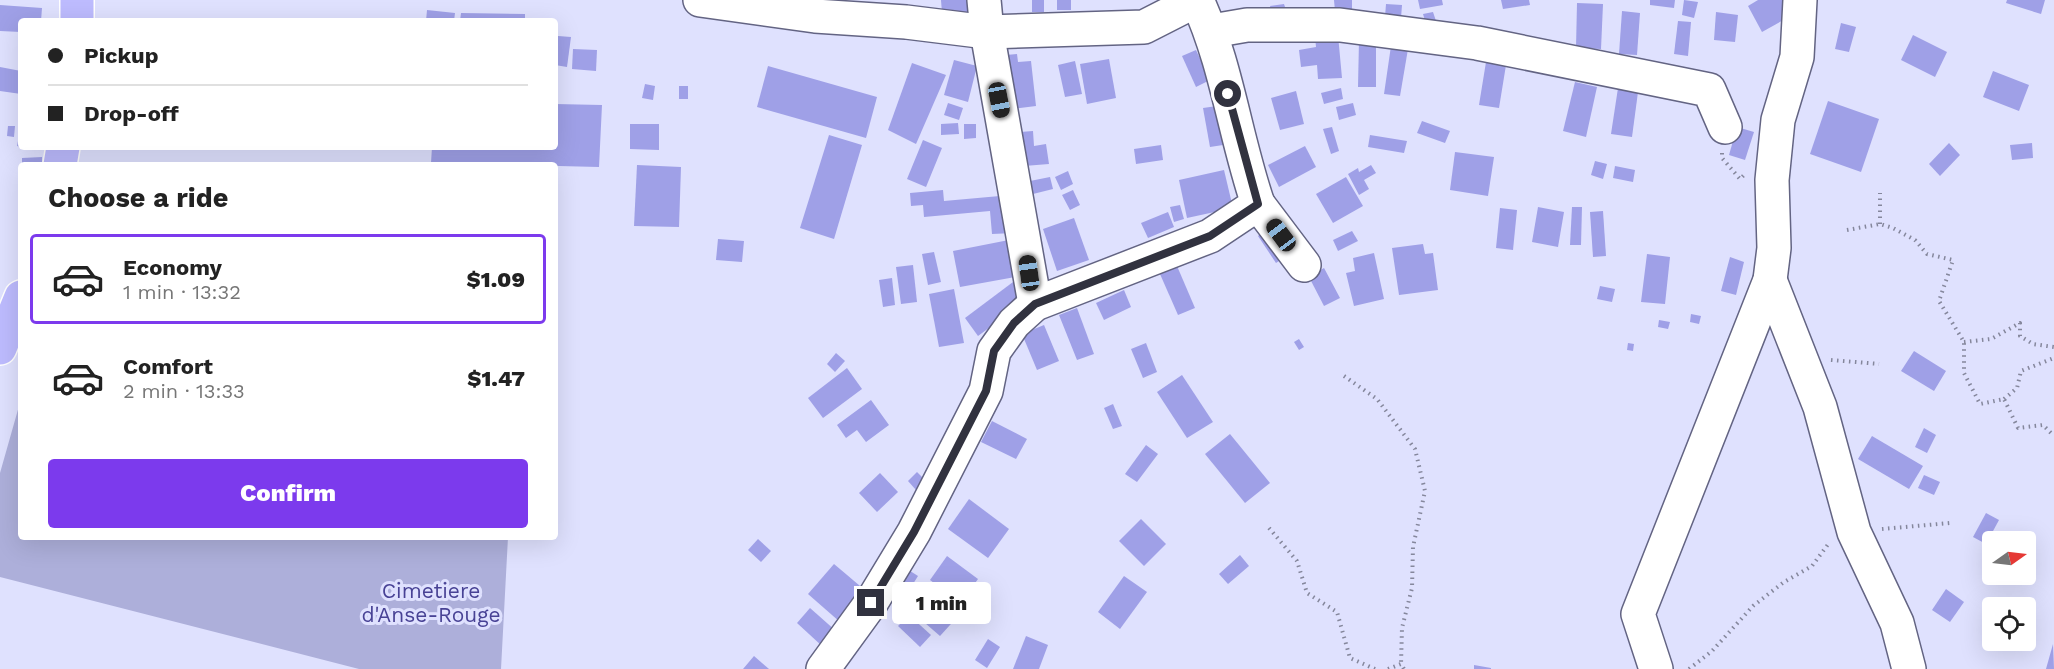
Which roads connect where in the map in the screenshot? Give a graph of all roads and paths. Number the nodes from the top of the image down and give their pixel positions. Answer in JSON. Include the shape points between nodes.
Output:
{"nodes":[{"id":1,"x":77,"y":0,"type":"edge"},
{"id":2,"x":700,"y":0,"type":"edge"},
{"id":3,"x":984,"y":0,"type":"edge"},
{"id":4,"x":1197,"y":0,"type":"edge"},
{"id":5,"x":1800,"y":0,"type":"edge"},
{"id":6,"x":77,"y":18,"type":"edge"},
{"id":7,"x":1212,"y":31,"type":"junction"},
{"id":8,"x":987,"y":32,"type":"junction"},
{"id":9,"x":1725,"y":127,"type":"joint"},
{"id":10,"x":1775,"y":151,"type":"junction"},
{"id":11,"x":1880,"y":193,"type":"dead end"},
{"id":12,"x":1258,"y":204,"type":"junction"},
{"id":13,"x":1880,"y":224,"type":"junction"},
{"id":14,"x":1847,"y":230,"type":"dead end"},
{"id":15,"x":1304,"y":265,"type":"dead end"},
{"id":16,"x":1770,"y":280,"type":"junction"},
{"id":17,"x":18,"y":304,"type":"edge"},
{"id":18,"x":1035,"y":304,"type":"junction"},
{"id":19,"x":1964,"y":342,"type":"junction"},
{"id":20,"x":2054,"y":347,"type":"edge"},
{"id":21,"x":0,"y":348,"type":"edge"},
{"id":22,"x":1801,"y":357,"type":"junction"},
{"id":23,"x":2054,"y":358,"type":"edge"},
{"id":24,"x":1879,"y":364,"type":"dead end"},
{"id":25,"x":1344,"y":376,"type":"dead end"},
{"id":26,"x":2004,"y":399,"type":"junction"},
{"id":27,"x":2054,"y":436,"type":"edge"},
{"id":28,"x":1950,"y":523,"type":"dead end"},
{"id":29,"x":1269,"y":528,"type":"dead end"},
{"id":30,"x":1854,"y":532,"type":"junction"},
{"id":31,"x":1402,"y":667,"type":"edge"},
{"id":32,"x":823,"y":669,"type":"edge"},
{"id":33,"x":1375,"y":669,"type":"edge"},
{"id":34,"x":1388,"y":669,"type":"edge"},
{"id":35,"x":1656,"y":669,"type":"edge"},
{"id":36,"x":1689,"y":669,"type":"edge"},
{"id":37,"x":1909,"y":669,"type":"edge"}],
"edges":[{"from":1,"to":6,"type":"main road"},
{"from":2,"to":8,"type":"street","via":[[815,16]]},
{"from":3,"to":8,"type":"street"},
{"from":4,"to":7,"type":"street"},
{"from":4,"to":8,"type":"street","via":[[1144,27]]},
{"from":5,"to":10,"type":"street","via":[[1797,57],[1778,120]]},
{"from":7,"to":9,"type":"street","via":[[1247,25],[1340,25],[1476,43],[1709,90]]},
{"from":7,"to":12,"type":"street"},
{"from":8,"to":18,"type":"street"},
{"from":9,"to":10,"type":"path","via":[[1722,158],[1740,178]]},
{"from":10,"to":16,"type":"street"},
{"from":11,"to":13,"type":"path"},
{"from":12,"to":15,"type":"street"},
{"from":12,"to":18,"type":"street","via":[[1210,236]]},
{"from":13,"to":14,"type":"path"},
{"from":13,"to":19,"type":"path","via":[[1915,240],[1927,254],[1953,261],[1939,301]]},
{"from":16,"to":22,"type":"street"},
{"from":16,"to":35,"type":"street","via":[[1638,614]]},
{"from":17,"to":21,"type":"main road"},
{"from":18,"to":32,"type":"street","via":[[1014,323],[994,351],[986,391],[914,532],[871,603]]},
{"from":19,"to":20,"type":"path","via":[[1991,339],[2020,323],[2020,336],[2033,344]]},
{"from":19,"to":26,"type":"path","via":[[1964,373],[1980,404]]},
{"from":22,"to":24,"type":"path"},
{"from":22,"to":30,"type":"street","via":[[1820,407]]},
{"from":23,"to":26,"type":"path","via":[[2021,371],[2017,388]]},
{"from":25,"to":31,"type":"path","via":[[1377,399],[1415,449],[1425,491],[1413,547],[1412,588],[1402,628]]},
{"from":26,"to":27,"type":"path","via":[[2018,428],[2043,424]]},
{"from":28,"to":30,"type":"path"},
{"from":29,"to":33,"type":"path","via":[[1297,561],[1307,593],[1337,612],[1350,658]]},
{"from":30,"to":36,"type":"path","via":[[1829,542],[1812,566],[1753,606],[1712,651]]},
{"from":30,"to":37,"type":"street","via":[[1897,623]]},
{"from":31,"to":34,"type":"path"}]}
